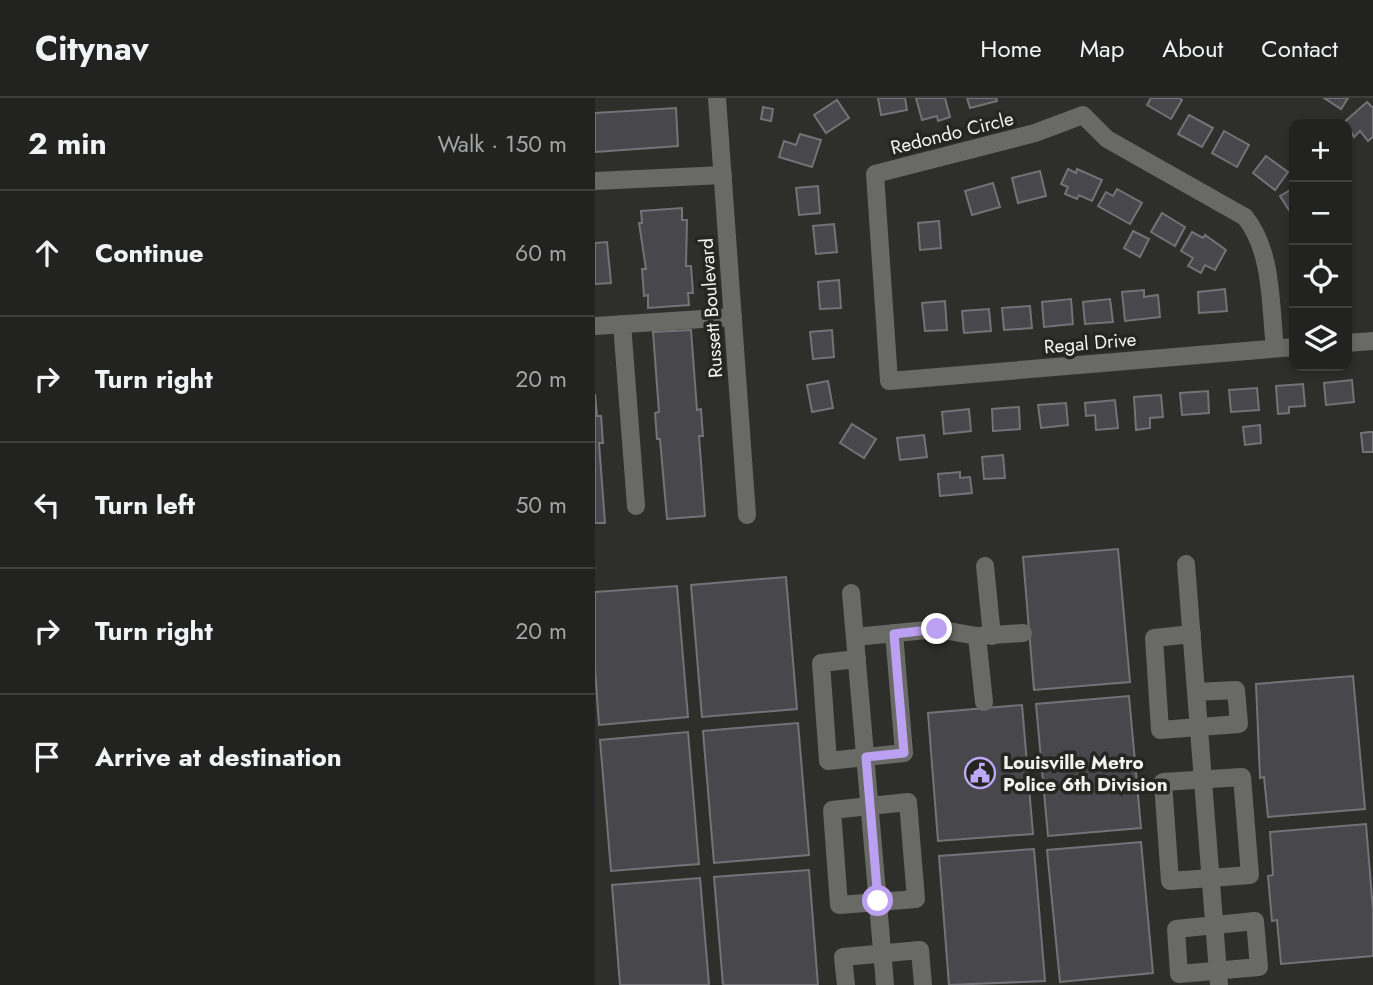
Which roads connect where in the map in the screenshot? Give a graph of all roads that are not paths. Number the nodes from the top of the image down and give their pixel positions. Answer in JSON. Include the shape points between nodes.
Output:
{"nodes":[{"id":1,"x":717,"y":98,"type":"edge"},
{"id":2,"x":723,"y":175,"type":"junction"},
{"id":3,"x":595,"y":181,"type":"edge"},
{"id":4,"x":733,"y":317,"type":"junction"},
{"id":5,"x":622,"y":324,"type":"junction"},
{"id":6,"x":595,"y":326,"type":"edge"},
{"id":7,"x":1373,"y":341,"type":"edge"},
{"id":8,"x":1352,"y":343,"type":"edge"},
{"id":9,"x":1289,"y":347,"type":"edge"},
{"id":10,"x":1275,"y":348,"type":"junction"},
{"id":11,"x":889,"y":381,"type":"joint"},
{"id":12,"x":636,"y":506,"type":"dead end"},
{"id":13,"x":747,"y":515,"type":"dead end"},
{"id":14,"x":1186,"y":565,"type":"dead end"},
{"id":15,"x":985,"y":566,"type":"dead end"},
{"id":16,"x":852,"y":593,"type":"dead end"},
{"id":17,"x":1023,"y":633,"type":"dead end"},
{"id":18,"x":894,"y":634,"type":"junction"},
{"id":19,"x":1192,"y":634,"type":"junction"},
{"id":20,"x":985,"y":636,"type":"junction"},
{"id":21,"x":855,"y":637,"type":"junction"},
{"id":22,"x":857,"y":659,"type":"junction"},
{"id":23,"x":1196,"y":692,"type":"junction"},
{"id":24,"x":983,"y":702,"type":"dead end"},
{"id":25,"x":1199,"y":727,"type":"junction"},
{"id":26,"x":866,"y":757,"type":"junction"},
{"id":27,"x":1203,"y":779,"type":"junction"},
{"id":28,"x":870,"y":806,"type":"junction"},
{"id":29,"x":1211,"y":878,"type":"junction"},
{"id":30,"x":878,"y":901,"type":"junction"},
{"id":31,"x":1214,"y":925,"type":"junction"},
{"id":32,"x":882,"y":953,"type":"junction"},
{"id":33,"x":1219,"y":979,"type":"edge"},
{"id":34,"x":846,"y":985,"type":"edge"},
{"id":35,"x":885,"y":985,"type":"edge"},
{"id":36,"x":923,"y":985,"type":"edge"}],
"edges":[{"from":1,"to":2,"type":"street","name":"Russett Boulevard"},
{"from":2,"to":3,"type":"street"},
{"from":2,"to":4,"type":"street","name":"Russett Boulevard"},
{"from":4,"to":5,"type":"street"},
{"from":4,"to":13,"type":"street","name":"Russett Boulevard"},
{"from":5,"to":6,"type":"street"},
{"from":5,"to":12,"type":"street"},
{"from":7,"to":8,"type":"street"},
{"from":9,"to":10,"type":"street","name":"Regal Drive"},
{"from":10,"to":11,"type":"street","name":"Regal Drive"},
{"from":10,"to":11,"type":"street","name":"Redondo Circle","via":[[1265,258],[1256,230],[1245,217],[1107,139],[1083,115],[1035,133],[875,174]]},
{"from":14,"to":19,"type":"street"},
{"from":15,"to":20,"type":"street"},
{"from":16,"to":21,"type":"street"},
{"from":17,"to":20,"type":"street"},
{"from":18,"to":20,"type":"street","via":[[937,629]]},
{"from":18,"to":21,"type":"street"},
{"from":18,"to":26,"type":"street","via":[[904,753]]},
{"from":19,"to":23,"type":"street"},
{"from":19,"to":25,"type":"street","via":[[1154,638],[1160,730]]},
{"from":20,"to":24,"type":"street"},
{"from":21,"to":22,"type":"street"},
{"from":22,"to":26,"type":"street"},
{"from":22,"to":26,"type":"street","via":[[821,663],[828,761]]},
{"from":23,"to":25,"type":"street"},
{"from":23,"to":25,"type":"street","via":[[1236,690],[1239,724]]},
{"from":25,"to":27,"type":"street"},
{"from":26,"to":28,"type":"street"},
{"from":27,"to":29,"type":"street"},
{"from":27,"to":29,"type":"street","via":[[1242,777],[1250,875]]},
{"from":27,"to":29,"type":"street","via":[[1163,782],[1170,881]]},
{"from":28,"to":30,"type":"street"},
{"from":28,"to":30,"type":"street","via":[[832,810],[839,905]]},
{"from":28,"to":30,"type":"street","via":[[908,802],[916,899]]},
{"from":29,"to":31,"type":"street"},
{"from":30,"to":32,"type":"street"},
{"from":31,"to":33,"type":"street"},
{"from":31,"to":33,"type":"street","via":[[1176,929],[1179,974]]},
{"from":31,"to":33,"type":"street","via":[[1255,921],[1259,967]]},
{"from":32,"to":34,"type":"street","via":[[843,957]]},
{"from":32,"to":35,"type":"street"},
{"from":32,"to":36,"type":"street","via":[[921,950]]}]}
